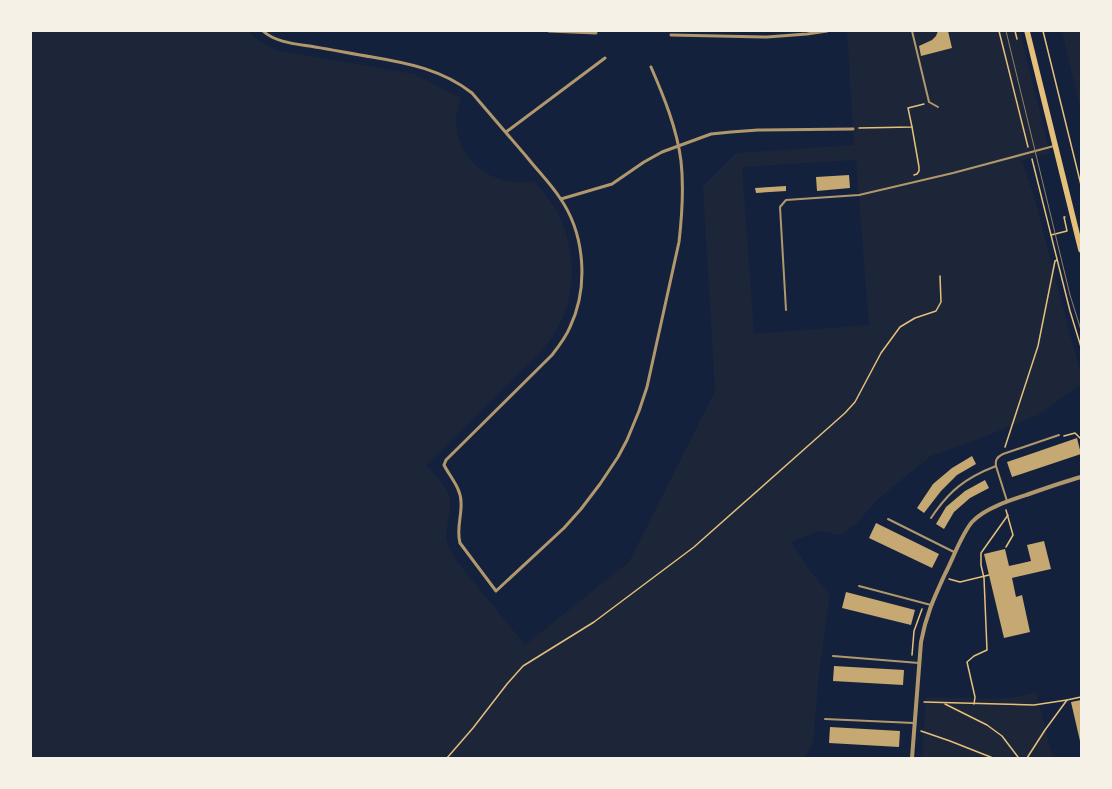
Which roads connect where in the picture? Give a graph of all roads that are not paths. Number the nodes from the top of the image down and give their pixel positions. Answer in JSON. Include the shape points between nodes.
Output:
{"nodes":[{"id":1,"x":263,"y":31,"type":"edge"},
{"id":2,"x":549,"y":31,"type":"edge"},
{"id":3,"x":827,"y":31,"type":"edge"},
{"id":4,"x":912,"y":31,"type":"edge"},
{"id":5,"x":1027,"y":31,"type":"edge"},
{"id":6,"x":596,"y":33,"type":"dead end"},
{"id":7,"x":671,"y":35,"type":"dead end"},
{"id":8,"x":605,"y":58,"type":"dead end"},
{"id":9,"x":651,"y":67,"type":"dead end"},
{"id":10,"x":938,"y":107,"type":"dead end"},
{"id":11,"x":853,"y":128,"type":"road end"},
{"id":12,"x":506,"y":132,"type":"dead end"},
{"id":13,"x":678,"y":145,"type":"junction"},
{"id":14,"x":1055,"y":145,"type":"junction"},
{"id":15,"x":561,"y":199,"type":"junction"},
{"id":16,"x":1081,"y":250,"type":"edge"},
{"id":17,"x":786,"y":310,"type":"dead end"},
{"id":18,"x":1060,"y":436,"type":"road end"},
{"id":19,"x":996,"y":466,"type":"junction"},
{"id":20,"x":1081,"y":477,"type":"edge"},
{"id":21,"x":1007,"y":502,"type":"junction"},
{"id":22,"x":931,"y":518,"type":"dead end"},
{"id":23,"x":888,"y":519,"type":"dead end"},
{"id":24,"x":956,"y":552,"type":"junction"},
{"id":25,"x":858,"y":586,"type":"dead end"},
{"id":26,"x":931,"y":605,"type":"junction"},
{"id":27,"x":834,"y":656,"type":"dead end"},
{"id":28,"x":920,"y":663,"type":"junction"},
{"id":29,"x":825,"y":719,"type":"dead end"},
{"id":30,"x":916,"y":724,"type":"junction"},
{"id":31,"x":912,"y":758,"type":"edge"}],
"edges":[{"from":1,"to":15,"type":"street","via":[[284,41],[396,61],[443,75],[472,93]]},
{"from":2,"to":6,"type":"street"},
{"from":3,"to":7,"type":"street","via":[[767,37]]},
{"from":4,"to":10,"type":"lane","via":[[930,102]]},
{"from":5,"to":14,"type":"main road"},
{"from":8,"to":12,"type":"street"},
{"from":9,"to":13,"type":"street"},
{"from":11,"to":13,"type":"street","via":[[731,132],[711,134]]},
{"from":13,"to":15,"type":"street","via":[[644,162],[612,184]]},
{"from":13,"to":15,"type":"street","via":[[682,189],[679,242],[640,411],[618,457],[581,509],[496,591],[460,543],[460,495],[444,465],[446,460],[552,355],[570,327],[578,308],[581,289],[581,257],[578,237]]},
{"from":14,"to":16,"type":"main road"},
{"from":14,"to":17,"type":"lane","via":[[859,195],[786,200],[780,207]]},
{"from":18,"to":19,"type":"lane","via":[[1003,454],[995,462]]},
{"from":19,"to":21,"type":"lane"},
{"from":19,"to":22,"type":"lane","via":[[960,484],[941,503]]},
{"from":20,"to":21,"type":"street"},
{"from":21,"to":24,"type":"street","via":[[985,512],[972,522]]},
{"from":23,"to":24,"type":"lane"},
{"from":24,"to":26,"type":"street"},
{"from":25,"to":26,"type":"lane"},
{"from":26,"to":28,"type":"street","via":[[924,626]]},
{"from":27,"to":28,"type":"lane"},
{"from":28,"to":30,"type":"street"},
{"from":29,"to":30,"type":"lane"},
{"from":30,"to":31,"type":"street"}]}
